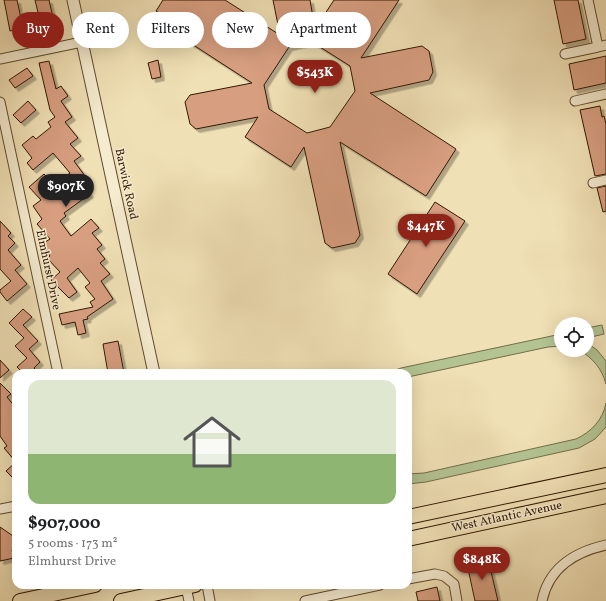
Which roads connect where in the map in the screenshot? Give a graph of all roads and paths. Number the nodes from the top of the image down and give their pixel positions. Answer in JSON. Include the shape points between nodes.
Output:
{"nodes":[{"id":1,"x":73,"y":0,"type":"edge"},
{"id":2,"x":588,"y":0,"type":"edge"},
{"id":3,"x":76,"y":12,"type":"edge"},
{"id":4,"x":72,"y":44,"type":"edge"},
{"id":5,"x":602,"y":46,"type":"edge"},
{"id":6,"x":83,"y":48,"type":"edge"},
{"id":7,"x":565,"y":54,"type":"dead end"},
{"id":8,"x":0,"y":60,"type":"edge"},
{"id":9,"x":606,"y":94,"type":"edge"},
{"id":10,"x":575,"y":101,"type":"dead end"},
{"id":11,"x":0,"y":102,"type":"edge"},
{"id":12,"x":606,"y":180,"type":"edge"},
{"id":13,"x":593,"y":183,"type":"dead end"},
{"id":14,"x":57,"y":369,"type":"edge"},
{"id":15,"x":153,"y":369,"type":"edge"},
{"id":16,"x":606,"y":475,"type":"edge"},
{"id":17,"x":606,"y":496,"type":"edge"},
{"id":18,"x":12,"y":507,"type":"edge"},
{"id":19,"x":0,"y":509,"type":"edge"},
{"id":20,"x":412,"y":517,"type":"edge"},
{"id":21,"x":412,"y":538,"type":"edge"},
{"id":22,"x":606,"y":545,"type":"edge"},
{"id":23,"x":412,"y":578,"type":"edge"},
{"id":24,"x":76,"y":589,"type":"edge"},
{"id":25,"x":175,"y":589,"type":"edge"},
{"id":26,"x":189,"y":589,"type":"edge"},
{"id":27,"x":208,"y":589,"type":"edge"},
{"id":28,"x":361,"y":589,"type":"edge"},
{"id":29,"x":20,"y":601,"type":"edge"},
{"id":30,"x":121,"y":601,"type":"edge"},
{"id":31,"x":189,"y":601,"type":"edge"},
{"id":32,"x":210,"y":601,"type":"edge"},
{"id":33,"x":304,"y":601,"type":"edge"},
{"id":34,"x":458,"y":601,"type":"edge"},
{"id":35,"x":542,"y":601,"type":"edge"}],
"edges":[{"from":1,"to":3,"type":"street","name":"Barwick Road"},
{"from":2,"to":5,"type":"street"},
{"from":4,"to":8,"type":"street"},
{"from":5,"to":7,"type":"street"},
{"from":6,"to":15,"type":"street","name":"Barwick Road"},
{"from":9,"to":10,"type":"street"},
{"from":11,"to":14,"type":"street","name":"Elmhurst Drive"},
{"from":12,"to":13,"type":"street"},
{"from":16,"to":20,"type":"main road","name":"West Atlantic Avenue"},
{"from":17,"to":21,"type":"main road","name":"West Atlantic Avenue"},
{"from":18,"to":19,"type":"street"},
{"from":22,"to":35,"type":"street","via":[[583,551],[563,564],[549,583]]},
{"from":23,"to":34,"type":"street","via":[[435,574],[444,576],[454,584]]},
{"from":24,"to":29,"type":"main road"},
{"from":25,"to":30,"type":"main road"},
{"from":26,"to":31,"type":"street"},
{"from":27,"to":32,"type":"street"},
{"from":28,"to":33,"type":"street"}]}
